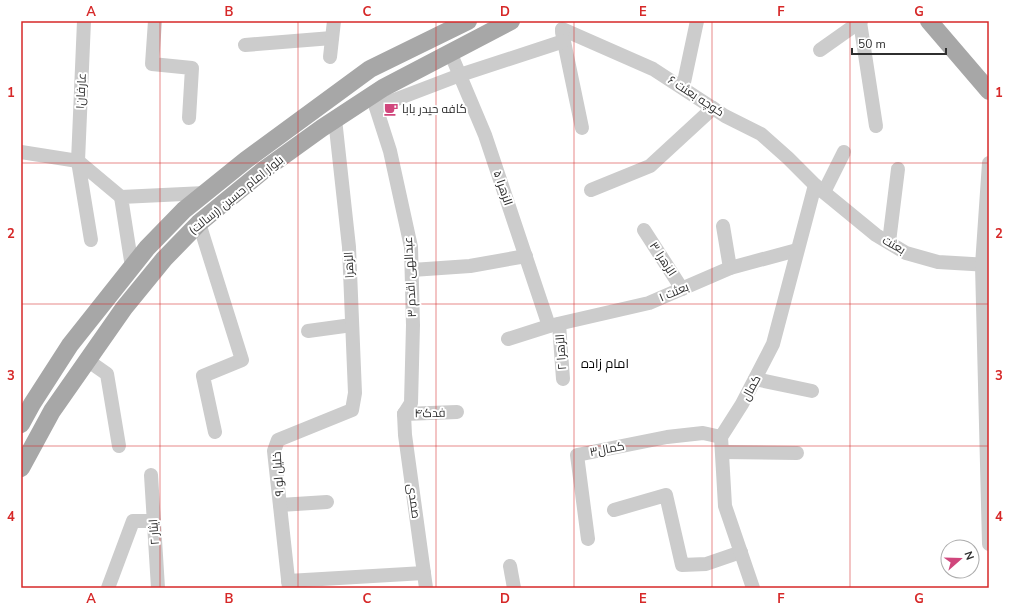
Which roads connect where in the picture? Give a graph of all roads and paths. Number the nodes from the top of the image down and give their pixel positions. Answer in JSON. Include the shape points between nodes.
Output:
{"nodes":[{"id":1,"x":84,"y":21,"type":"edge"},
{"id":2,"x":155,"y":21,"type":"edge"},
{"id":3,"x":334,"y":21,"type":"edge"},
{"id":4,"x":468,"y":21,"type":"edge"},
{"id":5,"x":511,"y":21,"type":"edge"},
{"id":6,"x":697,"y":21,"type":"edge"},
{"id":7,"x":860,"y":21,"type":"edge"},
{"id":8,"x":929,"y":21,"type":"edge"},
{"id":9,"x":563,"y":35,"type":"junction"},
{"id":10,"x":332,"y":38,"type":"junction"},
{"id":11,"x":245,"y":45,"type":"dead end"},
{"id":12,"x":820,"y":50,"type":"dead end"},
{"id":13,"x":450,"y":52,"type":"junction"},
{"id":14,"x":330,"y":57,"type":"dead end"},
{"id":15,"x":460,"y":75,"type":"junction"},
{"id":16,"x":683,"y":87,"type":"junction"},
{"id":17,"x":989,"y":91,"type":"edge"},
{"id":18,"x":374,"y":101,"type":"junction"},
{"id":19,"x":713,"y":108,"type":"junction"},
{"id":20,"x":189,"y":118,"type":"dead end"},
{"id":21,"x":335,"y":119,"type":"junction"},
{"id":22,"x":876,"y":126,"type":"dead end"},
{"id":23,"x":582,"y":128,"type":"dead end"},
{"id":24,"x":21,"y":152,"type":"edge"},
{"id":25,"x":844,"y":152,"type":"dead end"},
{"id":26,"x":78,"y":161,"type":"junction"},
{"id":27,"x":989,"y":163,"type":"edge"},
{"id":28,"x":898,"y":169,"type":"dead end"},
{"id":29,"x":819,"y":189,"type":"junction"},
{"id":30,"x":591,"y":190,"type":"dead end"},
{"id":31,"x":205,"y":193,"type":"junction"},
{"id":32,"x":121,"y":197,"type":"junction"},
{"id":33,"x":199,"y":223,"type":"junction"},
{"id":34,"x":723,"y":226,"type":"dead end"},
{"id":35,"x":644,"y":230,"type":"dead end"},
{"id":36,"x":91,"y":240,"type":"dead end"},
{"id":37,"x":889,"y":242,"type":"junction"},
{"id":38,"x":797,"y":250,"type":"junction"},
{"id":39,"x":526,"y":256,"type":"junction"},
{"id":40,"x":985,"y":265,"type":"edge"},
{"id":41,"x":132,"y":267,"type":"junction"},
{"id":42,"x":730,"y":268,"type":"junction"},
{"id":43,"x":412,"y":270,"type":"junction"},
{"id":44,"x":682,"y":289,"type":"junction"},
{"id":45,"x":352,"y":325,"type":"junction"},
{"id":46,"x":554,"y":325,"type":"junction"},
{"id":47,"x":308,"y":331,"type":"dead end"},
{"id":48,"x":508,"y":339,"type":"dead end"},
{"id":49,"x":87,"y":360,"type":"junction"},
{"id":50,"x":563,"y":379,"type":"dead end"},
{"id":51,"x":755,"y":379,"type":"junction"},
{"id":52,"x":812,"y":391,"type":"dead end"},
{"id":53,"x":352,"y":410,"type":"joint"},
{"id":54,"x":457,"y":412,"type":"dead end"},
{"id":55,"x":404,"y":414,"type":"junction"},
{"id":56,"x":21,"y":424,"type":"edge"},
{"id":57,"x":215,"y":432,"type":"dead end"},
{"id":58,"x":721,"y":438,"type":"junction"},
{"id":59,"x":119,"y":446,"type":"dead end"},
{"id":60,"x":722,"y":452,"type":"junction"},
{"id":61,"x":797,"y":453,"type":"dead end"},
{"id":62,"x":21,"y":468,"type":"edge"},
{"id":63,"x":151,"y":475,"type":"dead end"},
{"id":64,"x":327,"y":502,"type":"dead end"},
{"id":65,"x":280,"y":505,"type":"junction"},
{"id":66,"x":614,"y":510,"type":"dead end"},
{"id":67,"x":154,"y":521,"type":"junction"},
{"id":68,"x":988,"y":528,"type":"edge"},
{"id":69,"x":588,"y":539,"type":"dead end"},
{"id":70,"x":989,"y":544,"type":"edge"},
{"id":71,"x":741,"y":552,"type":"junction"},
{"id":72,"x":510,"y":566,"type":"dead end"},
{"id":73,"x":424,"y":573,"type":"junction"},
{"id":74,"x":289,"y":584,"type":"edge"},
{"id":75,"x":108,"y":588,"type":"edge"},
{"id":76,"x":158,"y":588,"type":"edge"},
{"id":77,"x":426,"y":588,"type":"edge"},
{"id":78,"x":514,"y":588,"type":"edge"},
{"id":79,"x":753,"y":588,"type":"edge"}],
"edges":[{"from":1,"to":26,"type":"street","name":"عارفان۱"},
{"from":2,"to":20,"type":"street","via":[[152,64],[192,68]]},
{"from":3,"to":10,"type":"street"},
{"from":4,"to":31,"type":"main road","name":"بلوار امام حسین (رسالت)","via":[[370,69]]},
{"from":5,"to":13,"type":"main road","name":"بلوار امام حسین (رسالت)"},
{"from":6,"to":16,"type":"street"},
{"from":7,"to":12,"type":"street"},
{"from":7,"to":22,"type":"street"},
{"from":8,"to":17,"type":"main road"},
{"from":9,"to":15,"type":"street"},
{"from":9,"to":16,"type":"street","name":"کوچه بعثت ۶","via":[[653,69]]},
{"from":9,"to":23,"type":"street"},
{"from":10,"to":11,"type":"street"},
{"from":10,"to":14,"type":"street"},
{"from":13,"to":15,"type":"street","name":"الزهرا ۵"},
{"from":13,"to":18,"type":"main road","name":"بلوار امام حسین (رسالت)"},
{"from":15,"to":18,"type":"street"},
{"from":15,"to":39,"type":"street","name":"الزهرا ۵","via":[[485,135]]},
{"from":16,"to":19,"type":"street","name":"کوچه بعثت ۶"},
{"from":18,"to":21,"type":"main road","name":"بلوار امام حسین (رسالت)"},
{"from":18,"to":43,"type":"street","name":"عبدالهی اقدم ۳","via":[[392,158],[411,247]]},
{"from":19,"to":29,"type":"street","name":"کوچه بعثت ۶","via":[[761,134]]},
{"from":19,"to":30,"type":"street","via":[[650,166]]},
{"from":21,"to":33,"type":"main road","name":"بلوار امام حسین (رسالت)","via":[[265,169]]},
{"from":21,"to":45,"type":"street","name":"الزهرا","via":[[349,247]]},
{"from":24,"to":26,"type":"street"},
{"from":25,"to":29,"type":"street","name":"کمال"},
{"from":26,"to":32,"type":"street"},
{"from":26,"to":36,"type":"street","name":"عارفان۱"},
{"from":27,"to":40,"type":"street"},
{"from":28,"to":37,"type":"street"},
{"from":29,"to":37,"type":"street","name":"بعثت","via":[[876,235]]},
{"from":29,"to":38,"type":"street","name":"کمال"},
{"from":31,"to":32,"type":"street"},
{"from":31,"to":41,"type":"main road","name":"بلوار امام حسین (رسالت)","via":[[184,210]]},
{"from":32,"to":41,"type":"street"},
{"from":33,"to":49,"type":"main road","name":"بلوار امام حسین (رسالت)","via":[[164,259],[124,308]]},
{"from":33,"to":57,"type":"street","via":[[242,360],[203,376]]},
{"from":34,"to":42,"type":"street"},
{"from":35,"to":44,"type":"street","name":"الزهرا ۳"},
{"from":37,"to":40,"type":"street","name":"بعثت","via":[[906,253],[938,262]]},
{"from":38,"to":42,"type":"street","name":"بعثت ۱"},
{"from":38,"to":51,"type":"street","name":"کمال","via":[[772,344]]},
{"from":39,"to":43,"type":"street","via":[[470,266]]},
{"from":39,"to":46,"type":"street","name":"الزهرا ۵"},
{"from":40,"to":68,"type":"street"},
{"from":41,"to":56,"type":"main road","name":"بلوار امام حسین (رسالت)","via":[[70,345]]},
{"from":42,"to":44,"type":"street","name":"بعثت ۱"},
{"from":43,"to":55,"type":"street","name":"عبدالهی اقدم ۳","via":[[411,403]]},
{"from":44,"to":46,"type":"street","name":"بعثت ۱","via":[[649,303]]},
{"from":45,"to":47,"type":"street"},
{"from":45,"to":53,"type":"street","name":"الزهرا","via":[[356,393]]},
{"from":46,"to":48,"type":"street","name":"بعثت ۱"},
{"from":46,"to":50,"type":"street","name":"الزهرا ۲"},
{"from":49,"to":59,"type":"street","via":[[107,374]]},
{"from":49,"to":62,"type":"main road","name":"بلوار امام حسین (رسالت)","via":[[52,411]]},
{"from":51,"to":52,"type":"street"},
{"from":51,"to":58,"type":"street","name":"کمال"},
{"from":53,"to":65,"type":"street","name":"خلیل لو ۹","via":[[278,440],[274,451]]},
{"from":54,"to":55,"type":"street","name":"فدک۴"},
{"from":55,"to":73,"type":"street","name":"صمدی"},
{"from":58,"to":60,"type":"street"},
{"from":58,"to":69,"type":"street","name":"کمال۳","via":[[703,433],[668,437],[577,455]]},
{"from":60,"to":61,"type":"street"},
{"from":60,"to":71,"type":"street","via":[[725,506]]},
{"from":63,"to":67,"type":"street","name":"ایثار ۲"},
{"from":64,"to":65,"type":"street"},
{"from":65,"to":74,"type":"street","name":"خلیل لو ۹"},
{"from":66,"to":71,"type":"street","via":[[666,495],[682,565],[706,564]]},
{"from":67,"to":75,"type":"street","via":[[132,521]]},
{"from":67,"to":76,"type":"street","name":"ایثار ۲"},
{"from":68,"to":70,"type":"street"},
{"from":71,"to":79,"type":"street"},
{"from":72,"to":78,"type":"street"},
{"from":73,"to":74,"type":"street"},
{"from":73,"to":77,"type":"street","name":"صمدی"}]}
